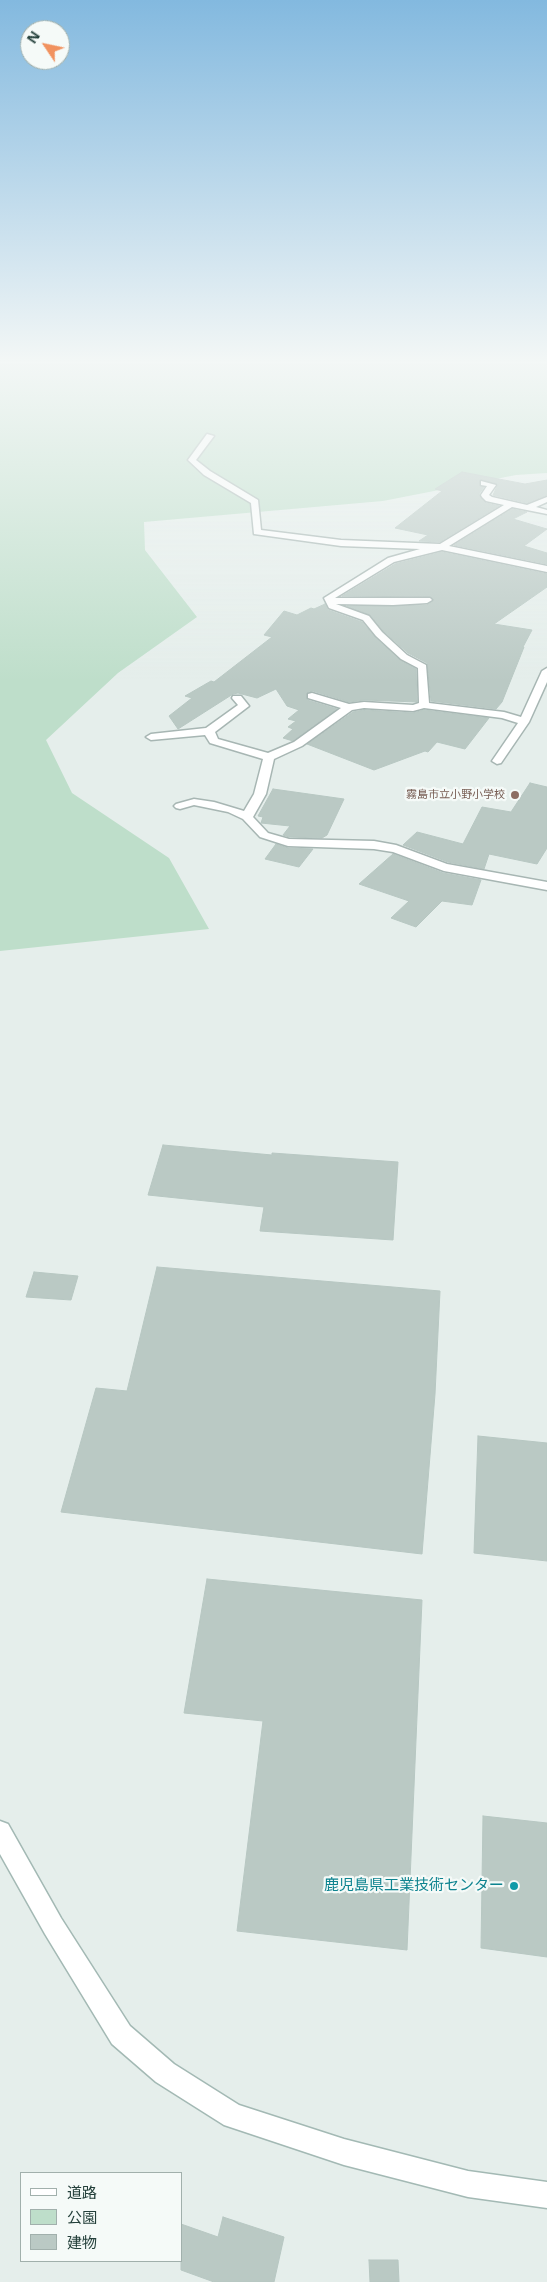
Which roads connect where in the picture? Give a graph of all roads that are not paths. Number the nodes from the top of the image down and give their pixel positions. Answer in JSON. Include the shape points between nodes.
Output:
{"nodes":[{"id":1,"x":203,"y":469,"type":"edge"},
{"id":2,"x":484,"y":483,"type":"dead end"},
{"id":3,"x":547,"y":499,"type":"edge"},
{"id":4,"x":511,"y":504,"type":"junction"},
{"id":5,"x":547,"y":505,"type":"edge"},
{"id":6,"x":526,"y":507,"type":"junction"},
{"id":7,"x":547,"y":512,"type":"edge"},
{"id":8,"x":442,"y":547,"type":"junction"},
{"id":9,"x":547,"y":569,"type":"edge"},
{"id":10,"x":330,"y":600,"type":"junction"},
{"id":11,"x":426,"y":600,"type":"dead end"},
{"id":12,"x":547,"y":671,"type":"edge"},
{"id":13,"x":544,"y":683,"type":"edge"},
{"id":14,"x":312,"y":696,"type":"dead end"},
{"id":15,"x":237,"y":698,"type":"dead end"},
{"id":16,"x":424,"y":705,"type":"junction"},
{"id":17,"x":349,"y":707,"type":"junction"},
{"id":18,"x":524,"y":722,"type":"junction"},
{"id":19,"x":209,"y":731,"type":"junction"},
{"id":20,"x":151,"y":737,"type":"dead end"},
{"id":21,"x":269,"y":757,"type":"junction"},
{"id":22,"x":497,"y":761,"type":"dead end"},
{"id":23,"x":180,"y":806,"type":"dead end"},
{"id":24,"x":247,"y":817,"type":"junction"},
{"id":25,"x":547,"y":886,"type":"edge"},
{"id":26,"x":0,"y":1832,"type":"edge"},
{"id":27,"x":547,"y":2195,"type":"edge"}],
"edges":[{"from":1,"to":8,"type":"street","via":[[255,502],[257,532],[341,543]]},
{"from":2,"to":4,"type":"street","via":[[492,485],[485,495],[489,499]]},
{"from":3,"to":6,"type":"street"},
{"from":4,"to":6,"type":"street"},
{"from":4,"to":8,"type":"street"},
{"from":5,"to":6,"type":"street"},
{"from":6,"to":7,"type":"street"},
{"from":8,"to":9,"type":"street"},
{"from":8,"to":10,"type":"street","via":[[391,560]]},
{"from":10,"to":11,"type":"street"},
{"from":10,"to":16,"type":"street","via":[[332,606],[366,618],[404,657],[423,668]]},
{"from":12,"to":13,"type":"street"},
{"from":13,"to":18,"type":"street"},
{"from":14,"to":17,"type":"street"},
{"from":15,"to":19,"type":"street","via":[[244,706]]},
{"from":16,"to":17,"type":"street","via":[[413,708]]},
{"from":16,"to":18,"type":"street","via":[[504,715]]},
{"from":17,"to":21,"type":"street","via":[[298,744]]},
{"from":18,"to":22,"type":"street"},
{"from":19,"to":20,"type":"street"},
{"from":19,"to":21,"type":"street","via":[[214,741]]},
{"from":21,"to":24,"type":"street","via":[[260,794]]},
{"from":23,"to":24,"type":"street","via":[[194,802],[210,804]]},
{"from":24,"to":25,"type":"street","via":[[264,835],[288,842],[374,845],[396,849],[444,867]]},
{"from":26,"to":27,"type":"street","via":[[53,1926],[121,2035],[165,2073],[233,2116],[344,2152],[468,2184]]}]}
